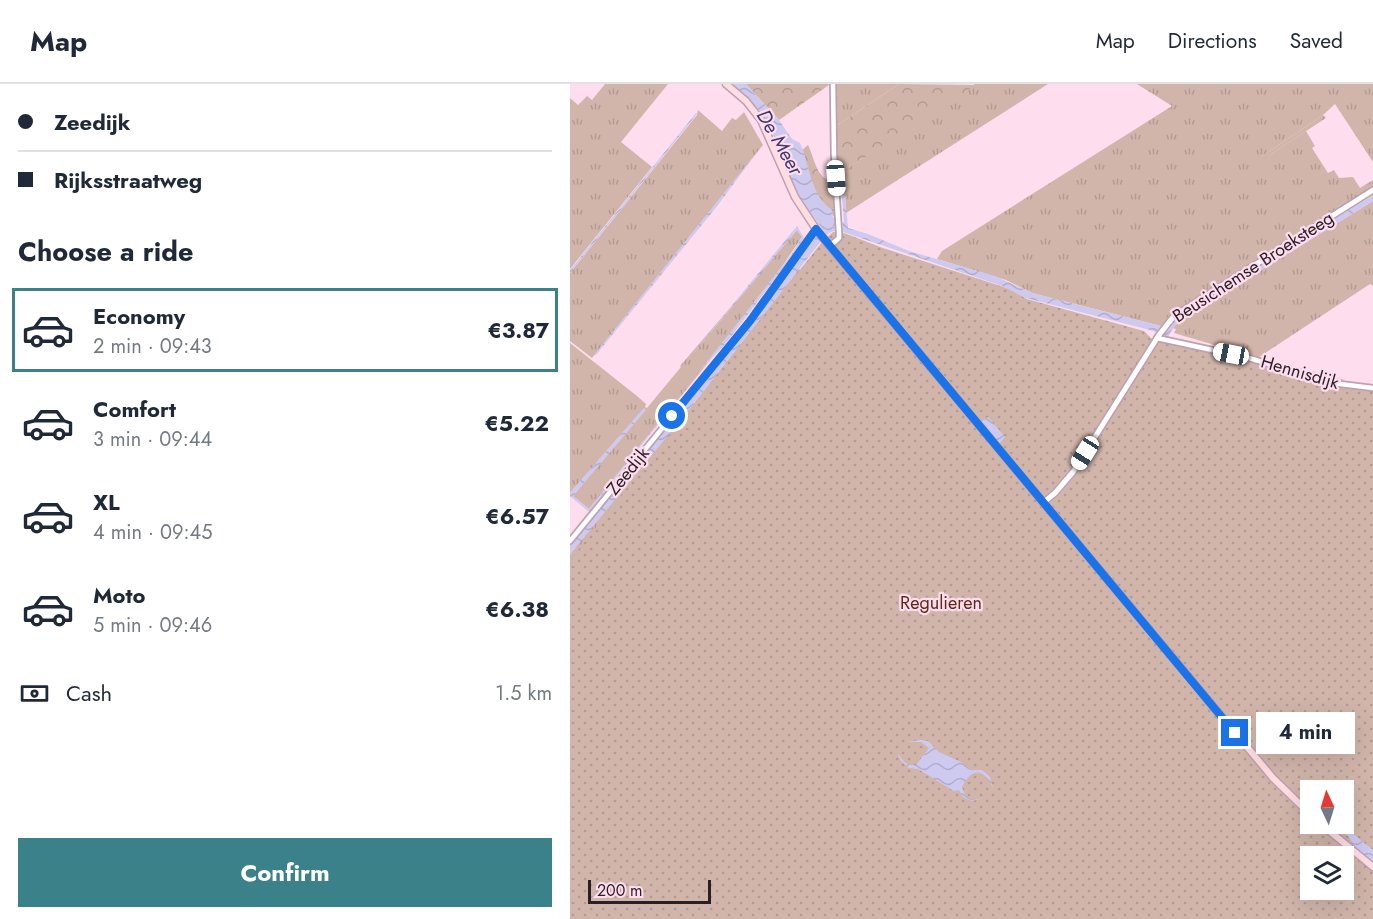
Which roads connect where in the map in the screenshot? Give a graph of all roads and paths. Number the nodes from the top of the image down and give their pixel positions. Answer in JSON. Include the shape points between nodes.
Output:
{"nodes":[{"id":1,"x":726,"y":84,"type":"edge"},
{"id":2,"x":833,"y":84,"type":"edge"},
{"id":3,"x":1373,"y":190,"type":"edge"},
{"id":4,"x":817,"y":230,"type":"junction"},
{"id":5,"x":830,"y":246,"type":"junction"},
{"id":6,"x":1158,"y":337,"type":"junction"},
{"id":7,"x":1373,"y":388,"type":"edge"},
{"id":8,"x":1043,"y":503,"type":"junction"},
{"id":9,"x":570,"y":541,"type":"edge"},
{"id":10,"x":1300,"y":804,"type":"edge"},
{"id":11,"x":1333,"y":834,"type":"edge"},
{"id":12,"x":1373,"y":867,"type":"edge"}],
"edges":[{"from":1,"to":4,"type":"main road","via":[[761,120],[795,197]]},
{"from":2,"to":5,"type":"street","via":[[839,238]]},
{"from":3,"to":6,"type":"street","name":"Beusichemse Broeksteeg","via":[[1185,307]]},
{"from":4,"to":5,"type":"main road"},
{"from":4,"to":9,"type":"street","name":"Zeedijk","via":[[750,321]]},
{"from":5,"to":8,"type":"main road"},
{"from":6,"to":7,"type":"street","name":"Hennisdijk","via":[[1332,383]]},
{"from":6,"to":8,"type":"street","name":"Beusichemse Broeksteeg","via":[[1073,472]]},
{"from":8,"to":10,"type":"main road","via":[[1273,778]]},
{"from":11,"to":12,"type":"main road"}]}
